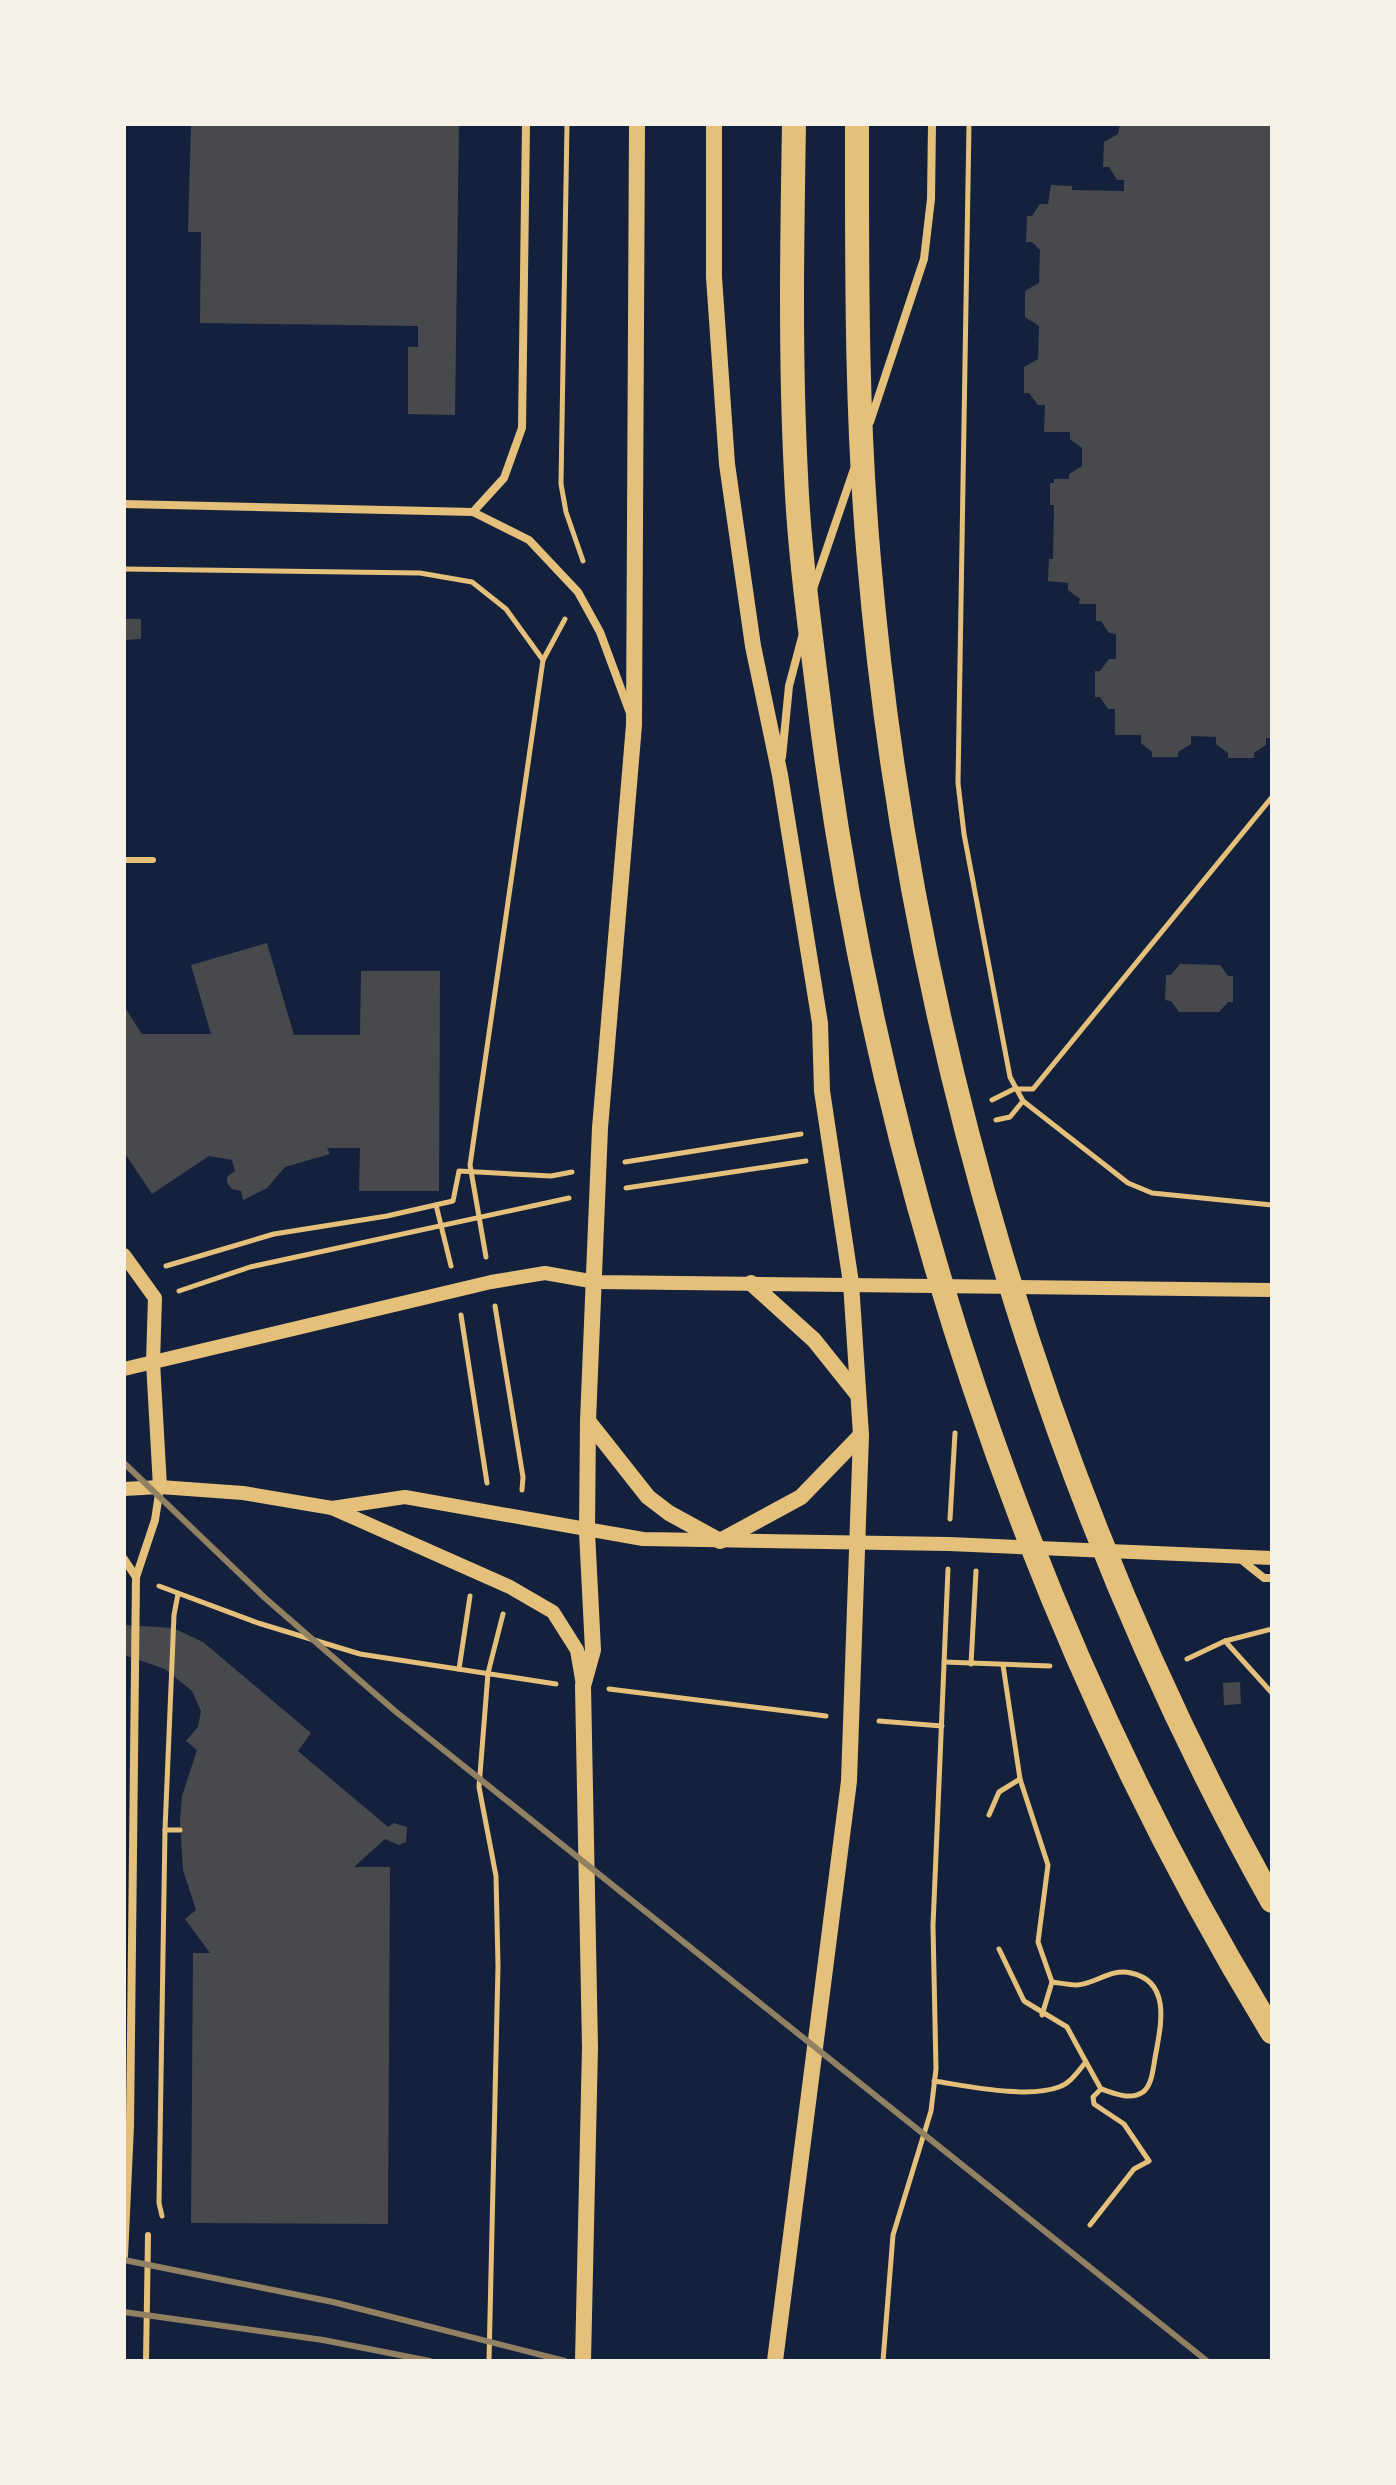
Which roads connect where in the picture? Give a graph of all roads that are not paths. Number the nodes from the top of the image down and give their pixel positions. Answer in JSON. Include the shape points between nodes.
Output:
{"nodes":[{"id":1,"x":526,"y":124,"type":"edge"},
{"id":2,"x":637,"y":124,"type":"edge"},
{"id":3,"x":714,"y":124,"type":"edge"},
{"id":4,"x":794,"y":124,"type":"edge"},
{"id":5,"x":857,"y":124,"type":"edge"},
{"id":6,"x":932,"y":124,"type":"edge"},
{"id":7,"x":124,"y":504,"type":"edge"},
{"id":8,"x":473,"y":512,"type":"junction"},
{"id":9,"x":634,"y":725,"type":"junction"},
{"id":10,"x":780,"y":775,"type":"junction"},
{"id":11,"x":124,"y":860,"type":"edge"},
{"id":12,"x":153,"y":860,"type":"dead end"},
{"id":13,"x":124,"y":1255,"type":"edge"},
{"id":14,"x":596,"y":1282,"type":"junction"},
{"id":15,"x":751,"y":1283,"type":"junction"},
{"id":16,"x":851,"y":1283,"type":"junction"},
{"id":17,"x":1272,"y":1290,"type":"edge"},
{"id":18,"x":153,"y":1362,"type":"junction"},
{"id":19,"x":124,"y":1369,"type":"edge"},
{"id":20,"x":859,"y":1396,"type":"junction"},
{"id":21,"x":588,"y":1421,"type":"junction"},
{"id":22,"x":861,"y":1435,"type":"junction"},
{"id":23,"x":160,"y":1487,"type":"junction"},
{"id":24,"x":124,"y":1489,"type":"edge"},
{"id":25,"x":332,"y":1508,"type":"junction"},
{"id":26,"x":587,"y":1532,"type":"junction"},
{"id":27,"x":720,"y":1541,"type":"junction"},
{"id":28,"x":859,"y":1545,"type":"junction"},
{"id":29,"x":1239,"y":1558,"type":"junction"},
{"id":30,"x":1272,"y":1558,"type":"edge"},
{"id":31,"x":124,"y":1559,"type":"edge"},
{"id":32,"x":136,"y":1577,"type":"junction"},
{"id":33,"x":1272,"y":1578,"type":"edge"},
{"id":34,"x":583,"y":1686,"type":"junction"},
{"id":35,"x":1272,"y":1901,"type":"edge"},
{"id":36,"x":1272,"y":2032,"type":"edge"},
{"id":37,"x":127,"y":2126,"type":"edge"},
{"id":38,"x":148,"y":2235,"type":"dead end"},
{"id":39,"x":124,"y":2256,"type":"edge"},
{"id":40,"x":146,"y":2361,"type":"edge"},
{"id":41,"x":583,"y":2361,"type":"edge"},
{"id":42,"x":775,"y":2361,"type":"edge"}],
"edges":[{"from":1,"to":8,"type":"street","via":[[522,428],[504,478]]},
{"from":2,"to":9,"type":"main road"},
{"from":3,"to":10,"type":"main road","via":[[714,277],[727,464],[753,646]]},
{"from":4,"to":36,"type":"highway","via":[[796,477],[806,599],[841,856],[915,1200],[990,1430],[1075,1646],[1181,1869]]},
{"from":5,"to":35,"type":"highway","via":[[860,436],[869,563],[888,729],[926,956],[954,1081],[1020,1312],[1110,1559],[1187,1731]]},
{"from":6,"to":10,"type":"street","via":[[924,259],[811,597],[789,686]]},
{"from":7,"to":8,"type":"street"},
{"from":8,"to":9,"type":"street","via":[[529,540],[578,592],[600,632]]},
{"from":9,"to":14,"type":"main road","via":[[613,954]]},
{"from":10,"to":16,"type":"main road","via":[[820,1023],[822,1091]]},
{"from":11,"to":12,"type":"lane"},
{"from":13,"to":18,"type":"street","via":[[155,1298]]},
{"from":14,"to":15,"type":"street"},
{"from":14,"to":18,"type":"street","via":[[545,1273],[491,1282]]},
{"from":14,"to":21,"type":"main road"},
{"from":15,"to":16,"type":"street"},
{"from":15,"to":20,"type":"main road","via":[[814,1340]]},
{"from":16,"to":17,"type":"street"},
{"from":16,"to":20,"type":"main road"},
{"from":18,"to":19,"type":"street"},
{"from":18,"to":23,"type":"street"},
{"from":20,"to":22,"type":"main road"},
{"from":21,"to":26,"type":"main road"},
{"from":21,"to":27,"type":"main road","via":[[648,1497]]},
{"from":22,"to":27,"type":"main road","via":[[801,1497]]},
{"from":22,"to":28,"type":"main road"},
{"from":23,"to":24,"type":"street"},
{"from":23,"to":25,"type":"street","via":[[243,1493]]},
{"from":23,"to":32,"type":"street"},
{"from":25,"to":26,"type":"street","via":[[405,1497]]},
{"from":25,"to":34,"type":"street","via":[[510,1587],[553,1612],[577,1650]]},
{"from":26,"to":27,"type":"street"},
{"from":26,"to":34,"type":"main road","via":[[593,1650]]},
{"from":27,"to":28,"type":"street"},
{"from":28,"to":29,"type":"street"},
{"from":28,"to":42,"type":"main road","via":[[849,1781]]},
{"from":29,"to":30,"type":"street"},
{"from":29,"to":33,"type":"street","via":[[1264,1578]]},
{"from":31,"to":32,"type":"street"},
{"from":32,"to":37,"type":"street"},
{"from":34,"to":41,"type":"main road","via":[[590,2006]]},
{"from":37,"to":39,"type":"street"},
{"from":38,"to":40,"type":"lane"}]}
